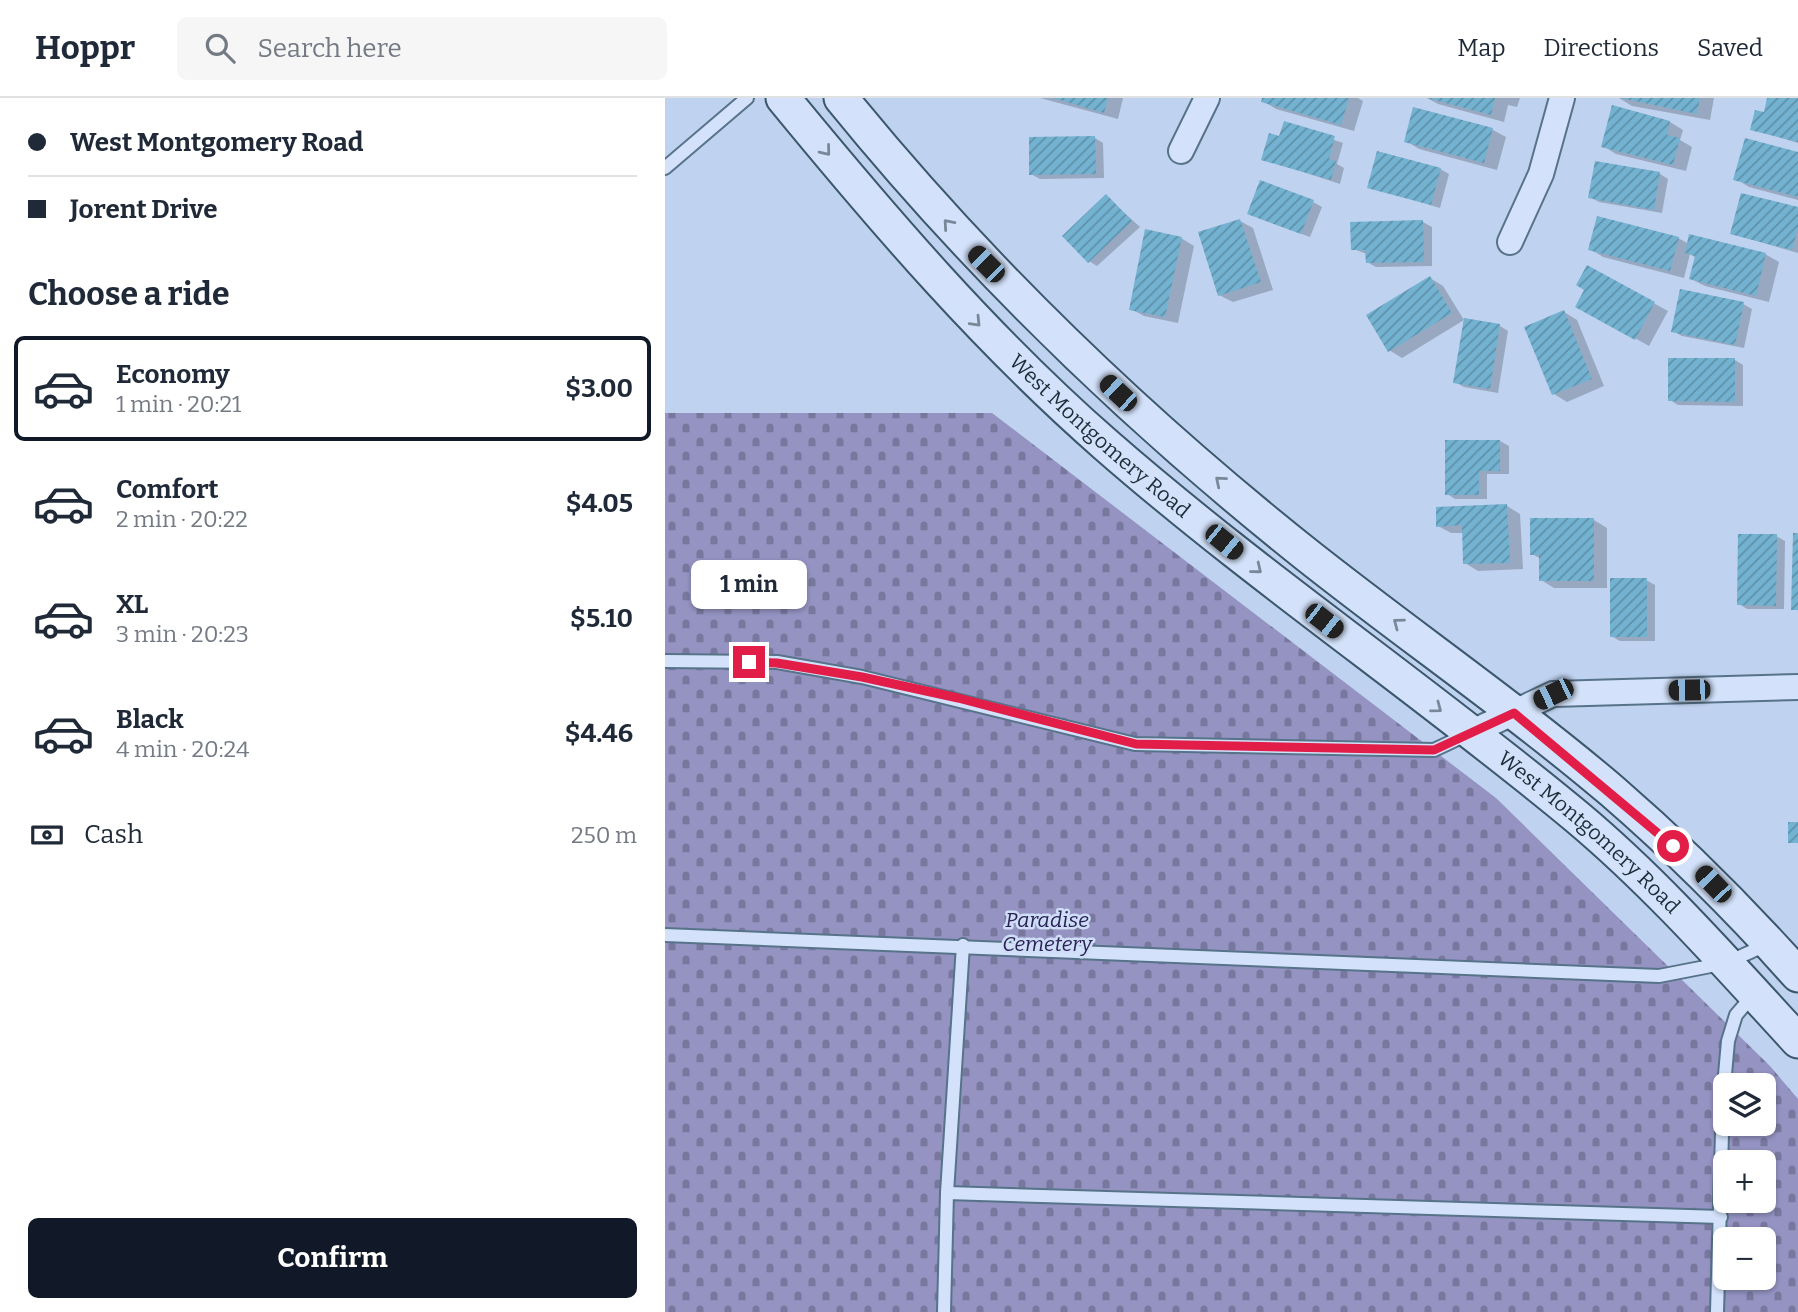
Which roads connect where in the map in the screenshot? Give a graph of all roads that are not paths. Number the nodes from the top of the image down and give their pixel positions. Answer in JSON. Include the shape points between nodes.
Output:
{"nodes":[{"id":1,"x":747,"y":98,"type":"edge"},
{"id":2,"x":783,"y":98,"type":"edge"},
{"id":3,"x":841,"y":98,"type":"edge"},
{"id":4,"x":1207,"y":98,"type":"edge"},
{"id":5,"x":1562,"y":98,"type":"edge"},
{"id":6,"x":1181,"y":151,"type":"dead end"},
{"id":7,"x":665,"y":168,"type":"edge"},
{"id":8,"x":1510,"y":242,"type":"dead end"},
{"id":9,"x":665,"y":661,"type":"edge"},
{"id":10,"x":1798,"y":687,"type":"edge"},
{"id":11,"x":1514,"y":713,"type":"junction"},
{"id":12,"x":1470,"y":733,"type":"junction"},
{"id":13,"x":665,"y":935,"type":"edge"},
{"id":14,"x":1770,"y":943,"type":"junction"},
{"id":15,"x":963,"y":945,"type":"junction"},
{"id":16,"x":1726,"y":963,"type":"junction"},
{"id":17,"x":1798,"y":975,"type":"edge"},
{"id":18,"x":1755,"y":994,"type":"junction"},
{"id":19,"x":1798,"y":1041,"type":"edge"},
{"id":20,"x":947,"y":1193,"type":"junction"},
{"id":21,"x":1721,"y":1217,"type":"junction"},
{"id":22,"x":944,"y":1312,"type":"edge"},
{"id":23,"x":1717,"y":1312,"type":"edge"}],
"edges":[{"from":1,"to":7,"type":"lane"},
{"from":2,"to":12,"type":"main road","name":"West Montgomery Road","one_way":true,"via":[[934,278],[1032,379],[1107,447],[1282,589]]},
{"from":11,"to":3,"type":"main road","name":"West Montgomery Road","one_way":true,"via":[[1306,554],[1128,402],[967,246]]},
{"from":4,"to":6,"type":"street"},
{"from":5,"to":8,"type":"street","via":[[1541,174]]},
{"from":9,"to":12,"type":"lane","via":[[777,663],[862,677],[1136,744],[1434,750]]},
{"from":10,"to":11,"type":"street","via":[[1553,694]]},
{"from":11,"to":12,"type":"street"},
{"from":11,"to":14,"type":"main road","name":"West Montgomery Road","via":[[1694,865]]},
{"from":12,"to":16,"type":"main road","name":"West Montgomery Road","via":[[1579,819]]},
{"from":13,"to":15,"type":"lane"},
{"from":14,"to":16,"type":"lane"},
{"from":14,"to":17,"type":"main road","name":"West Montgomery Road"},
{"from":15,"to":16,"type":"lane","via":[[1659,976]]},
{"from":15,"to":20,"type":"lane"},
{"from":16,"to":18,"type":"main road","name":"West Montgomery Road"},
{"from":18,"to":19,"type":"main road","name":"West Montgomery Road"},
{"from":18,"to":21,"type":"lane","via":[[1736,1014],[1728,1041]]},
{"from":20,"to":21,"type":"lane"},
{"from":20,"to":22,"type":"lane"},
{"from":21,"to":23,"type":"lane"}]}
